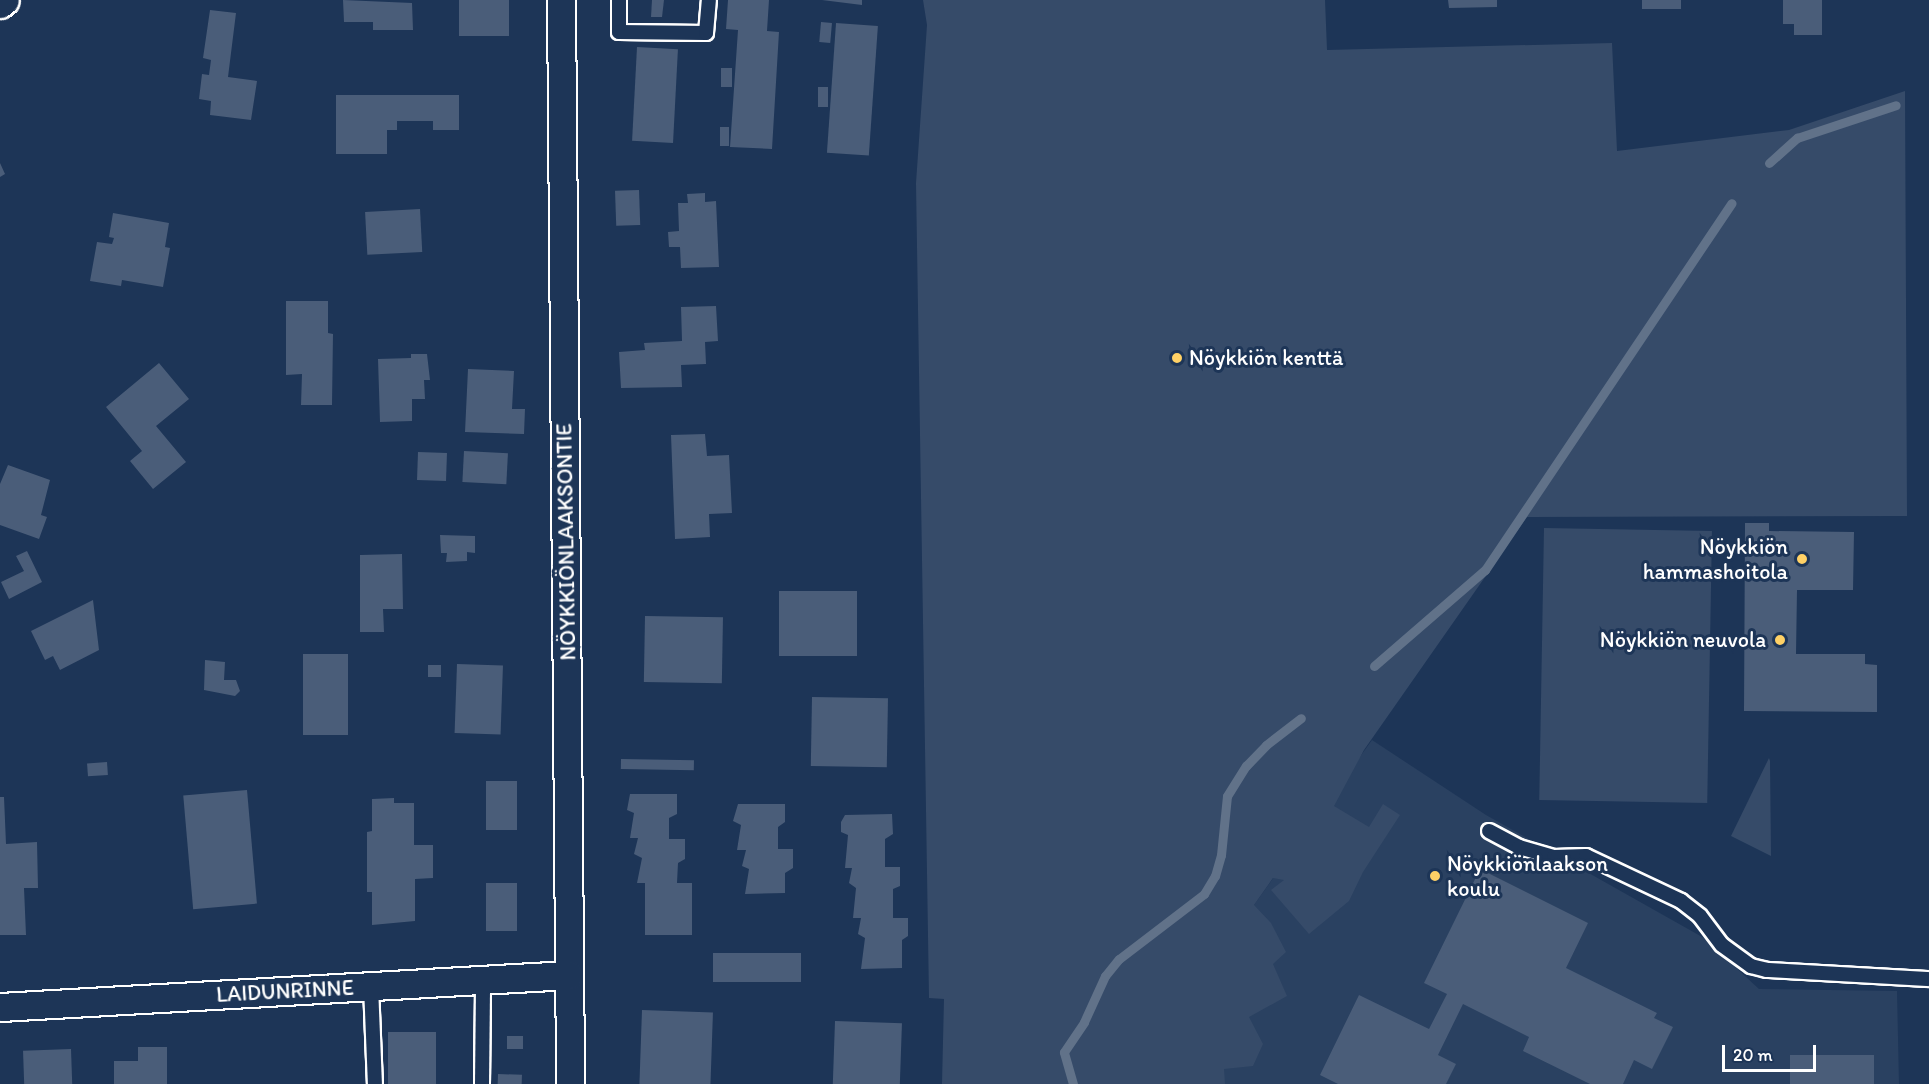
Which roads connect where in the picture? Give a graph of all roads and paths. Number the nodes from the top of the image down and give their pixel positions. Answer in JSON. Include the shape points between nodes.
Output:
{"nodes":[{"id":1,"x":5,"y":0,"type":"edge"},
{"id":2,"x":561,"y":0,"type":"edge"},
{"id":3,"x":620,"y":0,"type":"edge"},
{"id":4,"x":709,"y":0,"type":"edge"},
{"id":5,"x":0,"y":4,"type":"edge"},
{"id":6,"x":1489,"y":831,"type":"dead end"},
{"id":7,"x":569,"y":975,"type":"junction"},
{"id":8,"x":483,"y":980,"type":"junction"},
{"id":9,"x":1929,"y":980,"type":"edge"},
{"id":10,"x":371,"y":986,"type":"junction"},
{"id":11,"x":0,"y":1006,"type":"edge"},
{"id":12,"x":375,"y":1084,"type":"edge"},
{"id":13,"x":483,"y":1084,"type":"edge"},
{"id":14,"x":570,"y":1084,"type":"edge"}],
"edges":[{"from":1,"to":5,"type":"street"},
{"from":2,"to":7,"type":"street","name":"NÖYKKIÖNLAAKSONTIE"},
{"from":3,"to":4,"type":"lane","via":[[619,32],[706,33]]},
{"from":6,"to":9,"type":"lane","via":[[1519,847],[1554,857],[1586,856],[1681,901],[1700,916],[1736,958],[1751,966]]},
{"from":7,"to":8,"type":"street","name":"LAIDUNRINNE"},
{"from":7,"to":14,"type":"street","name":"NÖYKKIÖNLAAKSONTIE"},
{"from":8,"to":10,"type":"street","name":"LAIDUNRINNE"},
{"from":8,"to":13,"type":"lane"},
{"from":10,"to":11,"type":"street","name":"LAIDUNRINNE"},
{"from":10,"to":12,"type":"lane"}]}
